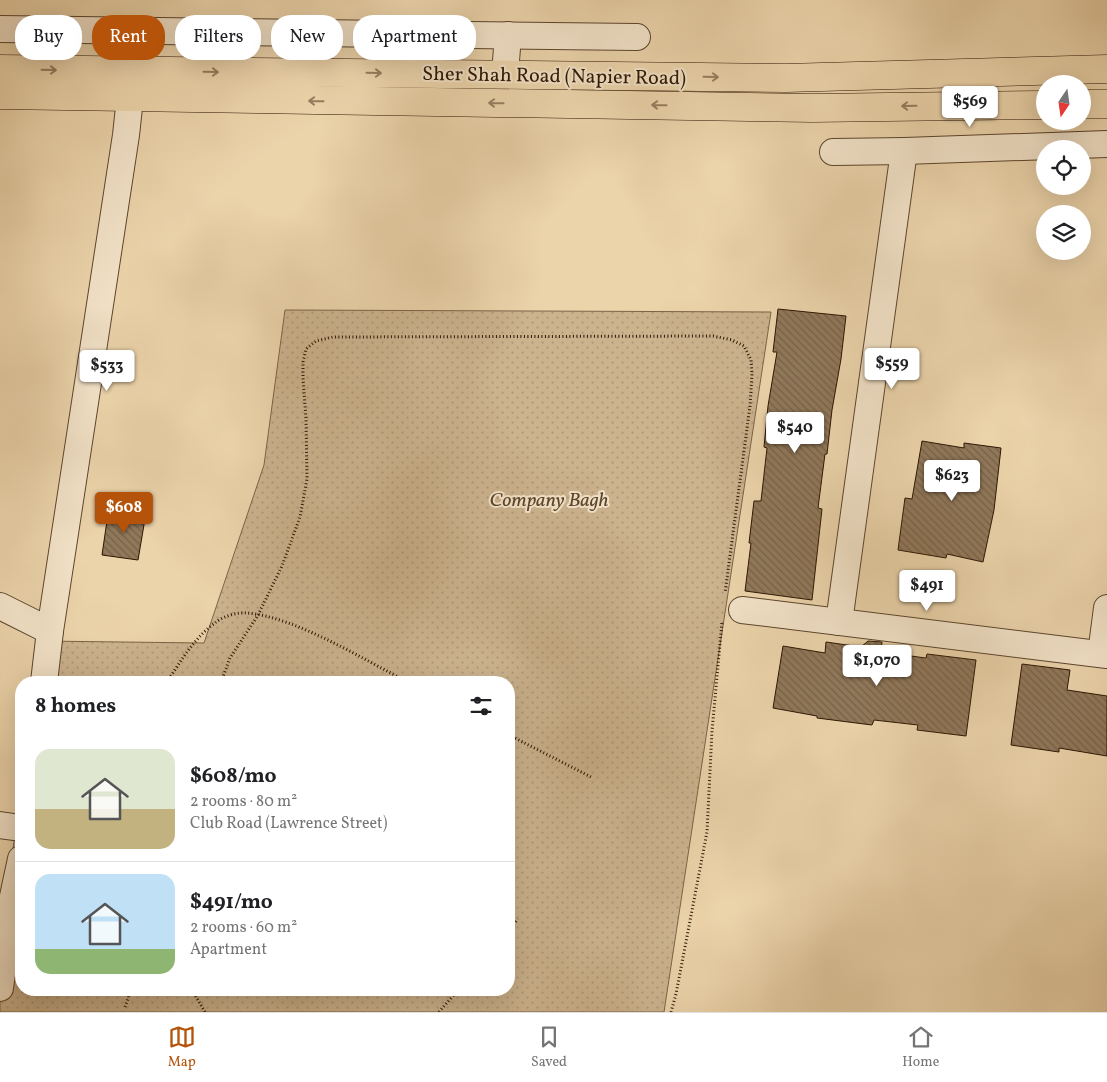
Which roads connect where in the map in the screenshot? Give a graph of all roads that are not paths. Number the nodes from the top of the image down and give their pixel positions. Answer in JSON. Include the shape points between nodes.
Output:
{"nodes":[{"id":1,"x":0,"y":29,"type":"edge"},
{"id":2,"x":92,"y":30,"type":"edge"},
{"id":3,"x":165,"y":31,"type":"edge"},
{"id":4,"x":508,"y":35,"type":"junction"},
{"id":5,"x":637,"y":37,"type":"dead end"},
{"id":6,"x":122,"y":60,"type":"edge"},
{"id":7,"x":0,"y":69,"type":"edge"},
{"id":8,"x":1107,"y":69,"type":"edge"},
{"id":9,"x":122,"y":71,"type":"junction"},
{"id":10,"x":505,"y":74,"type":"junction"},
{"id":11,"x":0,"y":95,"type":"edge"},
{"id":12,"x":130,"y":98,"type":"junction"},
{"id":13,"x":1091,"y":104,"type":"edge"},
{"id":14,"x":1107,"y":104,"type":"edge"},
{"id":15,"x":1036,"y":105,"type":"edge"},
{"id":16,"x":1107,"y":144,"type":"edge"},
{"id":17,"x":904,"y":151,"type":"junction"},
{"id":18,"x":833,"y":152,"type":"dead end"},
{"id":19,"x":0,"y":606,"type":"edge"},
{"id":20,"x":1107,"y":608,"type":"edge"},
{"id":21,"x":730,"y":609,"type":"road end"},
{"id":22,"x":839,"y":622,"type":"junction"},
{"id":23,"x":50,"y":631,"type":"junction"},
{"id":24,"x":1104,"y":655,"type":"edge"},
{"id":25,"x":45,"y":676,"type":"edge"},
{"id":26,"x":0,"y":825,"type":"edge"},
{"id":27,"x":15,"y":827,"type":"edge"},
{"id":28,"x":15,"y":887,"type":"edge"},
{"id":29,"x":0,"y":988,"type":"edge"}],
"edges":[{"from":1,"to":2,"type":"street"},
{"from":3,"to":4,"type":"street"},
{"from":4,"to":5,"type":"street"},
{"from":4,"to":10,"type":"street"},
{"from":6,"to":9,"type":"street"},
{"from":7,"to":9,"type":"main road","name":"Sher Shah Road (Napier Road)","one_way":true},
{"from":10,"to":8,"type":"main road","name":"Sher Shah Road (Napier Road)","one_way":true,"via":[[786,78]]},
{"from":9,"to":10,"type":"main road","name":"Sher Shah Road (Napier Road)","one_way":true},
{"from":11,"to":12,"type":"main road","name":"Sher Shah Road (Napier Road)"},
{"from":15,"to":12,"type":"main road","name":"Sher Shah Road (Napier Road)","one_way":true,"via":[[812,108]]},
{"from":12,"to":23,"type":"street"},
{"from":13,"to":14,"type":"main road"},
{"from":16,"to":17,"type":"street"},
{"from":17,"to":18,"type":"street"},
{"from":17,"to":22,"type":"street"},
{"from":19,"to":23,"type":"street"},
{"from":20,"to":24,"type":"street"},
{"from":21,"to":22,"type":"street"},
{"from":22,"to":24,"type":"street"},
{"from":23,"to":25,"type":"street"},
{"from":26,"to":27,"type":"street"},
{"from":28,"to":29,"type":"street"}]}
